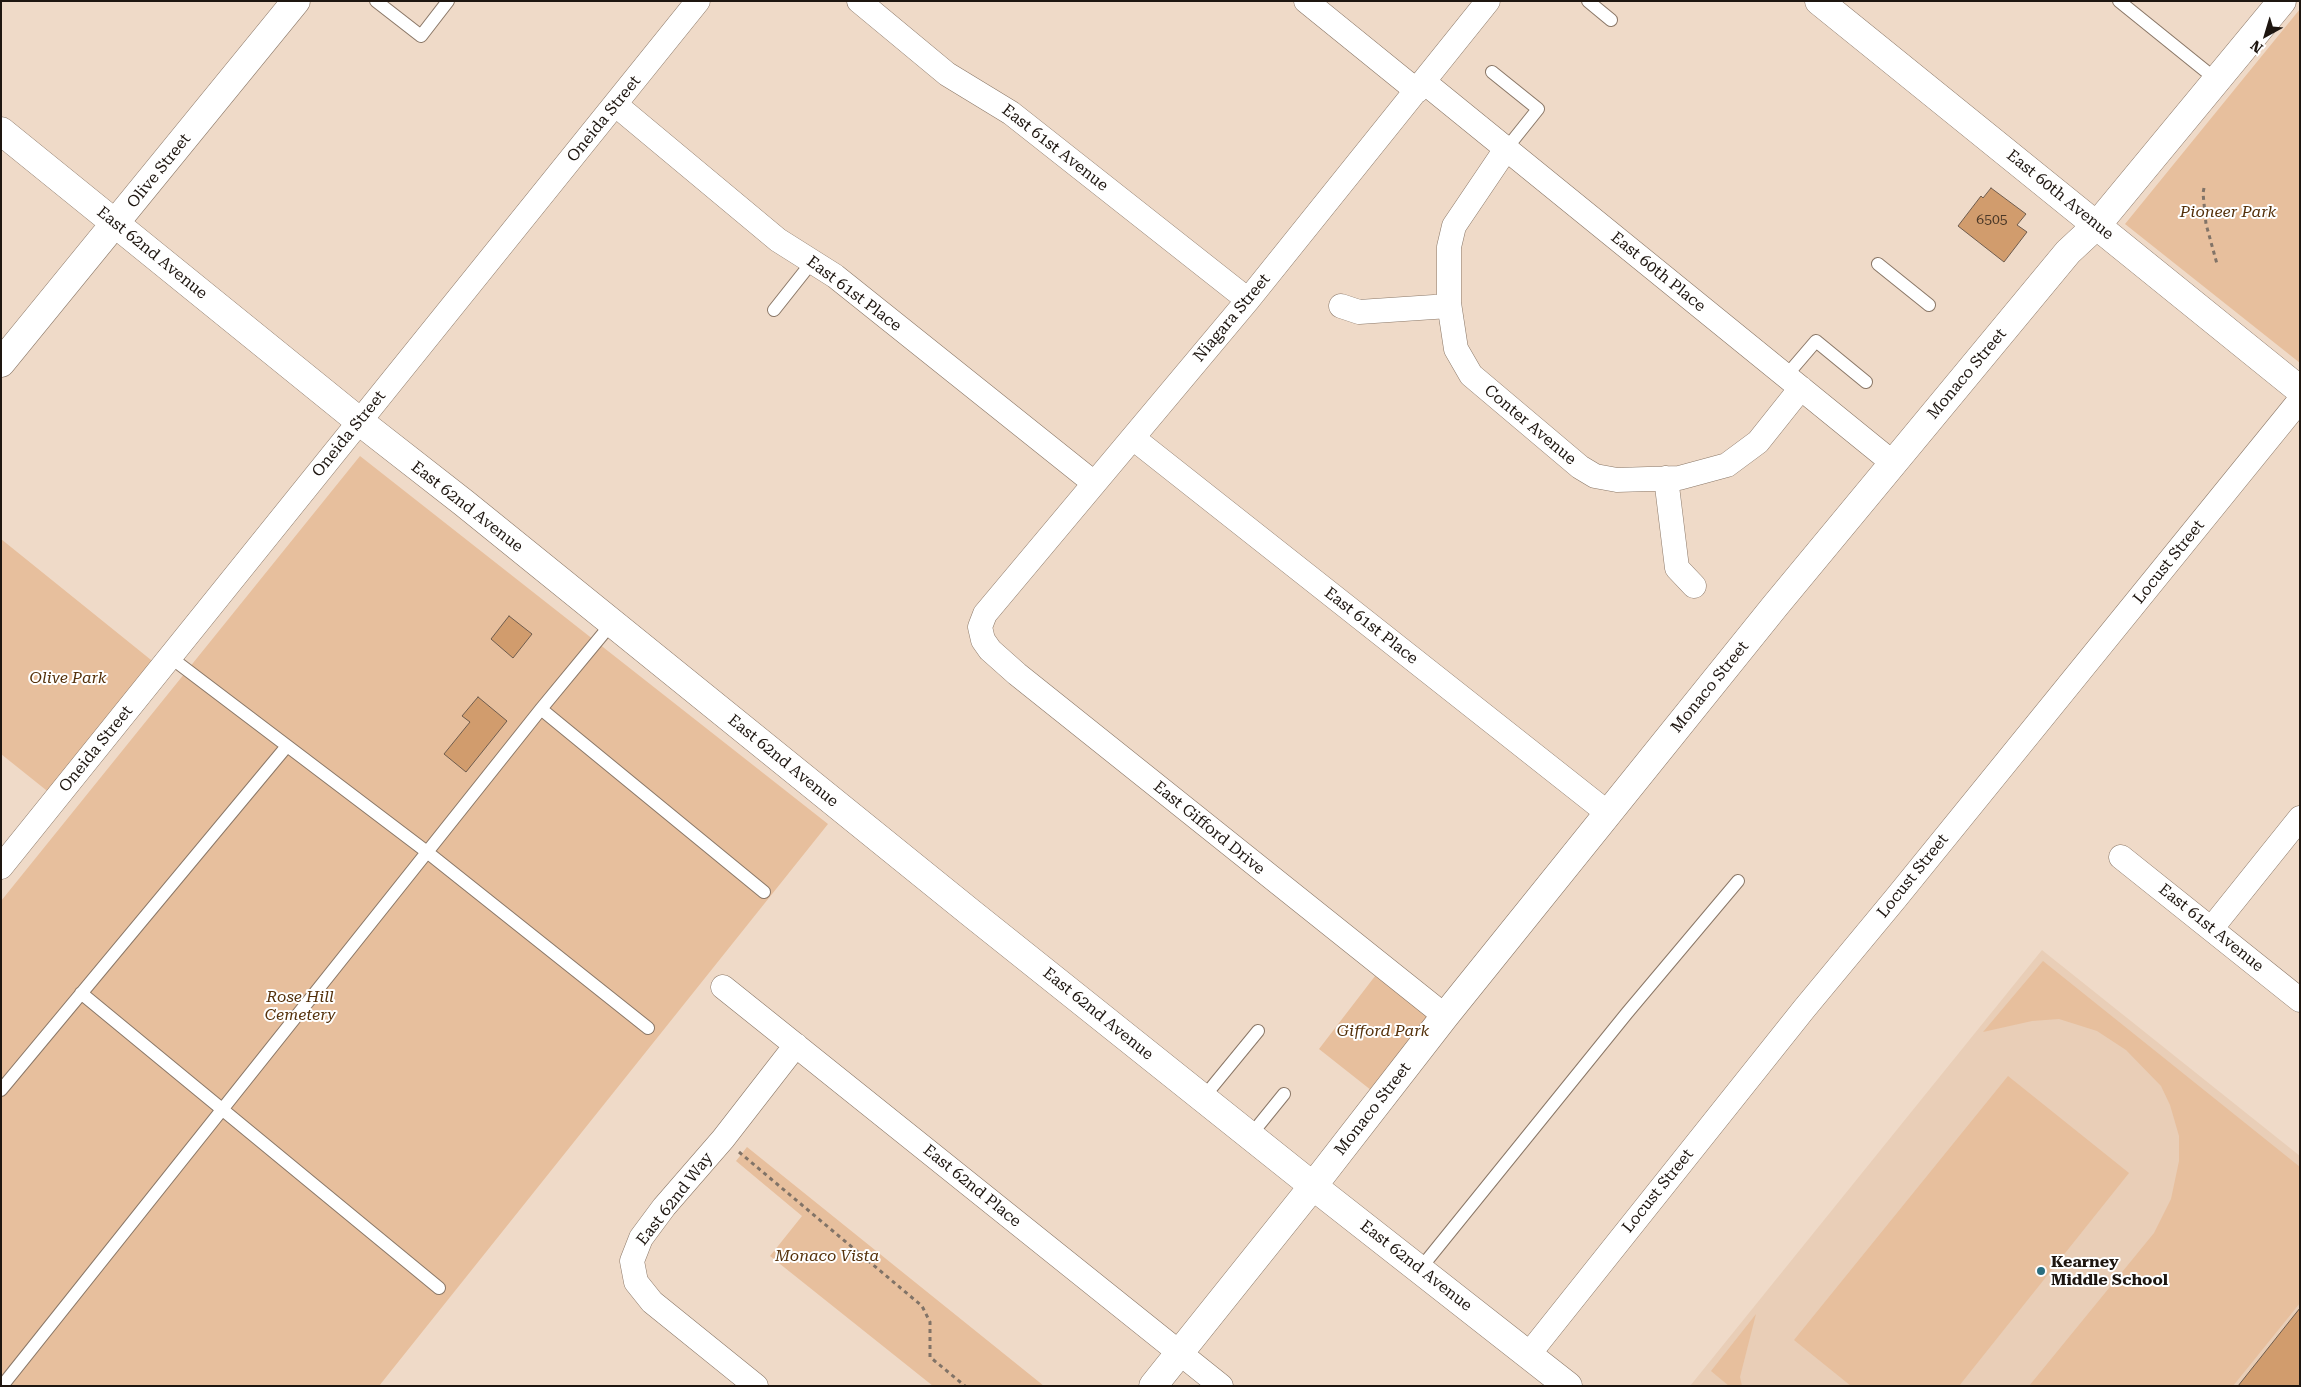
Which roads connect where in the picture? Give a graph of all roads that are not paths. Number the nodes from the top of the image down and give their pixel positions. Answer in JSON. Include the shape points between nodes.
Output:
{"nodes":[{"id":1,"x":296,"y":1,"type":"edge"},
{"id":2,"x":376,"y":1,"type":"edge"},
{"id":3,"x":448,"y":1,"type":"edge"},
{"id":4,"x":698,"y":1,"type":"edge"},
{"id":5,"x":859,"y":1,"type":"edge"},
{"id":6,"x":1306,"y":1,"type":"edge"},
{"id":7,"x":1488,"y":1,"type":"edge"},
{"id":8,"x":1588,"y":1,"type":"edge"},
{"id":9,"x":1819,"y":1,"type":"edge"},
{"id":10,"x":2119,"y":1,"type":"edge"},
{"id":11,"x":2282,"y":1,"type":"edge"},
{"id":12,"x":1611,"y":20,"type":"dead end"},
{"id":13,"x":1492,"y":72,"type":"dead end"},
{"id":14,"x":2218,"y":81,"type":"junction"},
{"id":15,"x":1420,"y":86,"type":"junction"},
{"id":16,"x":616,"y":105,"type":"junction"},
{"id":17,"x":1,"y":131,"type":"edge"},
{"id":18,"x":1506,"y":149,"type":"junction"},
{"id":19,"x":117,"y":224,"type":"junction"},
{"id":20,"x":2097,"y":225,"type":"junction"},
{"id":21,"x":812,"y":262,"type":"junction"},
{"id":22,"x":1878,"y":264,"type":"dead end"},
{"id":23,"x":1248,"y":300,"type":"junction"},
{"id":24,"x":1929,"y":304,"type":"dead end"},
{"id":25,"x":1341,"y":306,"type":"dead end"},
{"id":26,"x":1449,"y":306,"type":"junction"},
{"id":27,"x":774,"y":310,"type":"dead end"},
{"id":28,"x":1,"y":363,"type":"edge"},
{"id":29,"x":1794,"y":382,"type":"junction"},
{"id":30,"x":1866,"y":382,"type":"dead end"},
{"id":31,"x":2300,"y":390,"type":"edge"},
{"id":32,"x":2300,"y":400,"type":"edge"},
{"id":33,"x":359,"y":421,"type":"junction"},
{"id":34,"x":1133,"y":438,"type":"junction"},
{"id":35,"x":1893,"y":462,"type":"junction"},
{"id":36,"x":1666,"y":478,"type":"junction"},
{"id":37,"x":1094,"y":483,"type":"junction"},
{"id":38,"x":1694,"y":586,"type":"dead end"},
{"id":39,"x":612,"y":623,"type":"junction"},
{"id":40,"x":981,"y":634,"type":"joint"},
{"id":41,"x":170,"y":657,"type":"junction"},
{"id":42,"x":541,"y":709,"type":"junction"},
{"id":43,"x":287,"y":746,"type":"junction"},
{"id":44,"x":1609,"y":814,"type":"junction"},
{"id":45,"x":2300,"y":818,"type":"edge"},
{"id":46,"x":427,"y":852,"type":"junction"},
{"id":47,"x":2121,"y":857,"type":"dead end"},
{"id":48,"x":1,"y":867,"type":"edge"},
{"id":49,"x":1738,"y":882,"type":"dead end"},
{"id":50,"x":764,"y":892,"type":"dead end"},
{"id":51,"x":2211,"y":929,"type":"junction"},
{"id":52,"x":723,"y":987,"type":"dead end"},
{"id":53,"x":81,"y":993,"type":"junction"},
{"id":54,"x":2300,"y":1000,"type":"edge"},
{"id":55,"x":1445,"y":1016,"type":"junction"},
{"id":56,"x":648,"y":1028,"type":"dead end"},
{"id":57,"x":1258,"y":1031,"type":"dead end"},
{"id":58,"x":796,"y":1045,"type":"junction"},
{"id":59,"x":1,"y":1090,"type":"edge"},
{"id":60,"x":1284,"y":1094,"type":"dead end"},
{"id":61,"x":1203,"y":1098,"type":"junction"},
{"id":62,"x":223,"y":1111,"type":"junction"},
{"id":63,"x":1250,"y":1136,"type":"junction"},
{"id":64,"x":1313,"y":1186,"type":"junction"},
{"id":65,"x":1420,"y":1269,"type":"junction"},
{"id":66,"x":439,"y":1288,"type":"dead end"},
{"id":67,"x":1180,"y":1353,"type":"junction"},
{"id":68,"x":1529,"y":1354,"type":"junction"},
{"id":69,"x":2,"y":1386,"type":"edge"},
{"id":70,"x":756,"y":1386,"type":"edge"},
{"id":71,"x":1153,"y":1386,"type":"edge"},
{"id":72,"x":1221,"y":1386,"type":"edge"},
{"id":73,"x":1568,"y":1386,"type":"edge"}],
"edges":[{"from":1,"to":19,"type":"street","name":"Olive Street"},
{"from":2,"to":3,"type":"lane","via":[[420,36]]},
{"from":4,"to":16,"type":"street","name":"Oneida Street"},
{"from":5,"to":23,"type":"street","name":"East 61st Avenue","via":[[947,74],[1011,113]]},
{"from":6,"to":15,"type":"street","name":"East 60th Place"},
{"from":7,"to":15,"type":"street","name":"Niagara Street"},
{"from":8,"to":12,"type":"lane"},
{"from":9,"to":20,"type":"street","name":"East 60th Avenue"},
{"from":10,"to":14,"type":"lane"},
{"from":11,"to":14,"type":"street","name":"Monaco Street"},
{"from":13,"to":18,"type":"lane","via":[[1538,109]]},
{"from":14,"to":20,"type":"street","name":"Monaco Street"},
{"from":15,"to":18,"type":"street","name":"East 60th Place"},
{"from":15,"to":23,"type":"street","name":"Niagara Street"},
{"from":16,"to":21,"type":"street","name":"East 61st Place","via":[[778,240]]},
{"from":16,"to":33,"type":"street","name":"Oneida Street"},
{"from":17,"to":19,"type":"street","name":"East 62nd Avenue"},
{"from":18,"to":26,"type":"street","name":"Conter Avenue","via":[[1454,226],[1449,247]]},
{"from":18,"to":29,"type":"street","name":"East 60th Place"},
{"from":19,"to":28,"type":"street","name":"Olive Street"},
{"from":19,"to":33,"type":"street","name":"East 62nd Avenue"},
{"from":20,"to":31,"type":"street","name":"East 60th Avenue"},
{"from":20,"to":35,"type":"street","name":"Monaco Street","via":[[2068,252]]},
{"from":21,"to":27,"type":"lane"},
{"from":21,"to":37,"type":"street","name":"East 61st Place","via":[[835,276]]},
{"from":22,"to":24,"type":"lane"},
{"from":23,"to":34,"type":"street","name":"Niagara Street"},
{"from":25,"to":26,"type":"street","via":[[1359,312]]},
{"from":26,"to":36,"type":"street","name":"Conter Avenue","via":[[1456,349],[1471,375],[1580,467],[1594,476],[1618,480]]},
{"from":29,"to":30,"type":"lane","via":[[1816,341]]},
{"from":29,"to":35,"type":"street","name":"East 60th Place"},
{"from":29,"to":36,"type":"street","name":"Conter Avenue","via":[[1758,442],[1727,465],[1679,478]]},
{"from":32,"to":68,"type":"street","name":"Locust Street","via":[[1804,1009]]},
{"from":33,"to":39,"type":"street","name":"East 62nd Avenue"},
{"from":33,"to":41,"type":"street","name":"Oneida Street"},
{"from":34,"to":37,"type":"street","name":"Niagara Street"},
{"from":34,"to":44,"type":"street","name":"East 61st Place"},
{"from":35,"to":44,"type":"street","name":"Monaco Street"},
{"from":36,"to":38,"type":"street","via":[[1677,568]]},
{"from":37,"to":40,"type":"street","name":"Niagara Street","via":[[985,614]]},
{"from":39,"to":42,"type":"lane"},
{"from":39,"to":61,"type":"street","name":"East 62nd Avenue"},
{"from":40,"to":55,"type":"street","name":"East Gifford Drive","via":[[990,650],[1017,674]]},
{"from":41,"to":43,"type":"lane"},
{"from":41,"to":48,"type":"street","name":"Oneida Street"},
{"from":42,"to":46,"type":"lane"},
{"from":42,"to":50,"type":"lane"},
{"from":43,"to":46,"type":"lane"},
{"from":43,"to":53,"type":"lane"},
{"from":44,"to":55,"type":"street","name":"Monaco Street"},
{"from":45,"to":51,"type":"street"},
{"from":46,"to":56,"type":"lane"},
{"from":46,"to":62,"type":"lane"},
{"from":47,"to":51,"type":"street","name":"East 61st Avenue"},
{"from":49,"to":65,"type":"lane","via":[[1627,1013]]},
{"from":51,"to":54,"type":"street","name":"East 61st Avenue"},
{"from":52,"to":58,"type":"street","name":"East 62nd Place"},
{"from":53,"to":59,"type":"lane"},
{"from":53,"to":62,"type":"lane"},
{"from":55,"to":64,"type":"street","name":"Monaco Street"},
{"from":57,"to":61,"type":"lane"},
{"from":58,"to":67,"type":"street","name":"East 62nd Place"},
{"from":58,"to":70,"type":"street","name":"East 62nd Way","via":[[641,1238],[632,1261],[633,1273],[641,1290],[652,1302]]},
{"from":60,"to":63,"type":"lane"},
{"from":61,"to":63,"type":"street","name":"East 62nd Avenue"},
{"from":62,"to":66,"type":"lane"},
{"from":62,"to":69,"type":"lane"},
{"from":63,"to":64,"type":"street","name":"East 62nd Avenue"},
{"from":64,"to":65,"type":"street","name":"East 62nd Avenue"},
{"from":64,"to":67,"type":"street","name":"Monaco Street"},
{"from":65,"to":68,"type":"street","name":"East 62nd Avenue"},
{"from":67,"to":71,"type":"street","name":"Monaco Street"},
{"from":67,"to":72,"type":"street","name":"East 62nd Place"},
{"from":68,"to":73,"type":"street","name":"East 62nd Avenue"}]}
